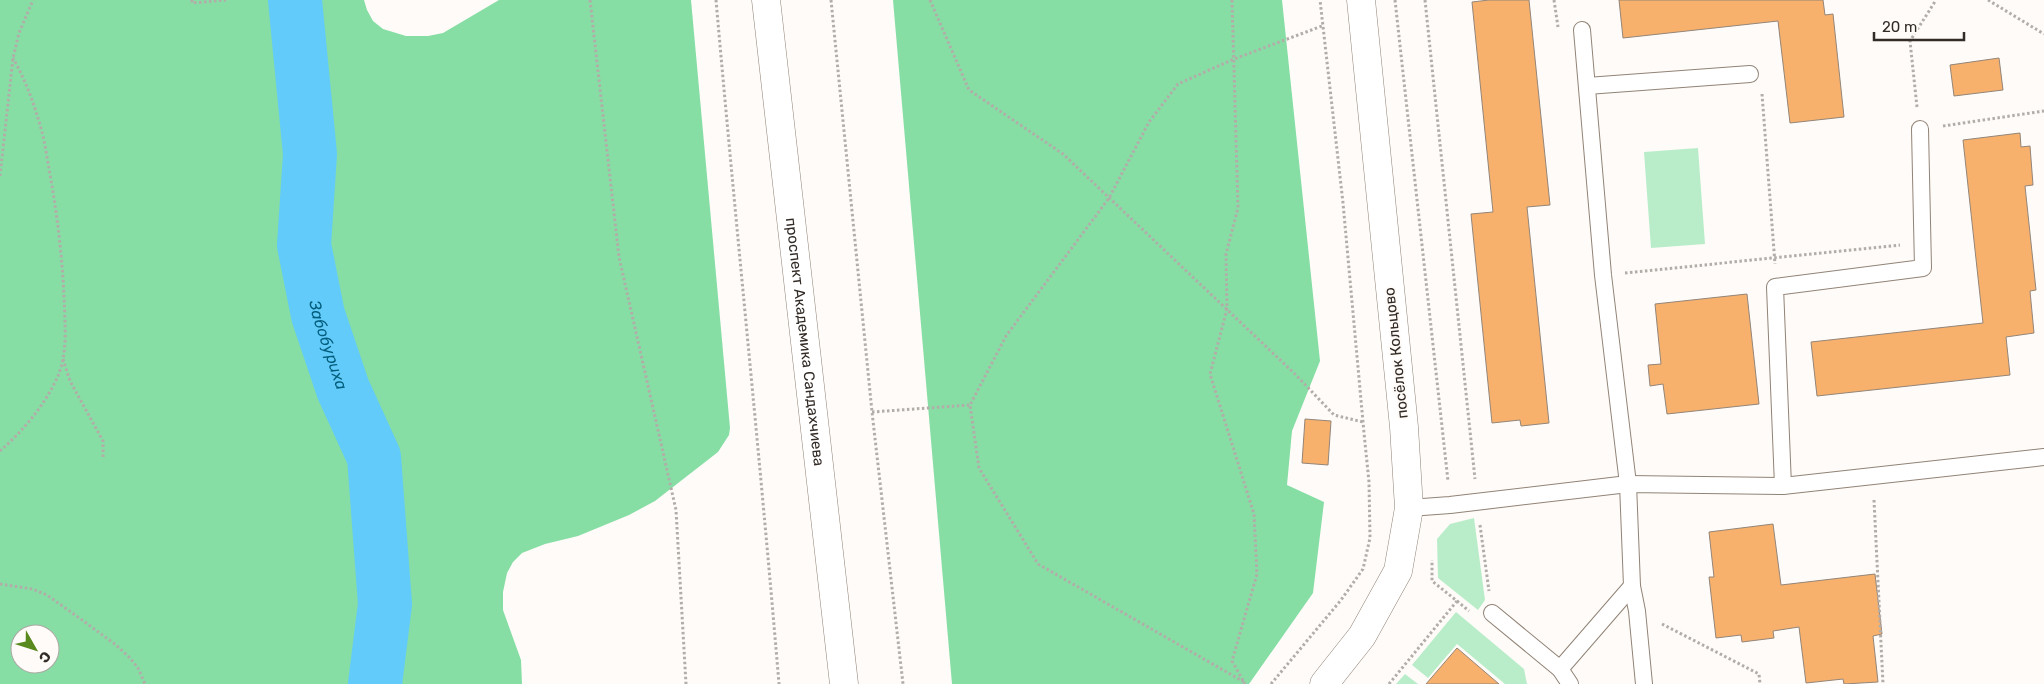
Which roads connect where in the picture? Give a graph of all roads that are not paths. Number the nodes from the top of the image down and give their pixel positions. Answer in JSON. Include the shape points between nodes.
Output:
{"nodes":[{"id":1,"x":766,"y":0,"type":"edge"},
{"id":2,"x":1361,"y":0,"type":"edge"},
{"id":3,"x":1582,"y":30,"type":"dead end"},
{"id":4,"x":1750,"y":74,"type":"road end"},
{"id":5,"x":1587,"y":86,"type":"junction"},
{"id":6,"x":1920,"y":129,"type":"road end"},
{"id":7,"x":2044,"y":457,"type":"edge"},
{"id":8,"x":1628,"y":484,"type":"junction"},
{"id":9,"x":1783,"y":486,"type":"junction"},
{"id":10,"x":1409,"y":508,"type":"junction"},
{"id":11,"x":1632,"y":586,"type":"junction"},
{"id":12,"x":1492,"y":613,"type":"road end"},
{"id":13,"x":1560,"y":669,"type":"junction"},
{"id":14,"x":844,"y":684,"type":"edge"},
{"id":15,"x":1324,"y":684,"type":"edge"},
{"id":16,"x":1570,"y":684,"type":"edge"},
{"id":17,"x":1644,"y":684,"type":"edge"}],
"edges":[{"from":1,"to":14,"type":"street","name":"проспект Академика Сандахчиева"},
{"from":2,"to":10,"type":"street","name":"посёлок Кольцово","via":[[1404,427]]},
{"from":3,"to":5,"type":"lane"},
{"from":4,"to":5,"type":"lane"},
{"from":5,"to":8,"type":"lane","via":[[1603,275]]},
{"from":6,"to":9,"type":"lane","via":[[1923,268],[1775,288]]},
{"from":7,"to":9,"type":"lane"},
{"from":8,"to":9,"type":"lane"},
{"from":8,"to":10,"type":"lane"},
{"from":8,"to":11,"type":"lane"},
{"from":10,"to":15,"type":"street","name":"посёлок Кольцово","via":[[1398,571],[1362,636]]},
{"from":11,"to":13,"type":"lane"},
{"from":11,"to":17,"type":"lane"},
{"from":12,"to":13,"type":"lane"},
{"from":13,"to":16,"type":"lane"}]}
